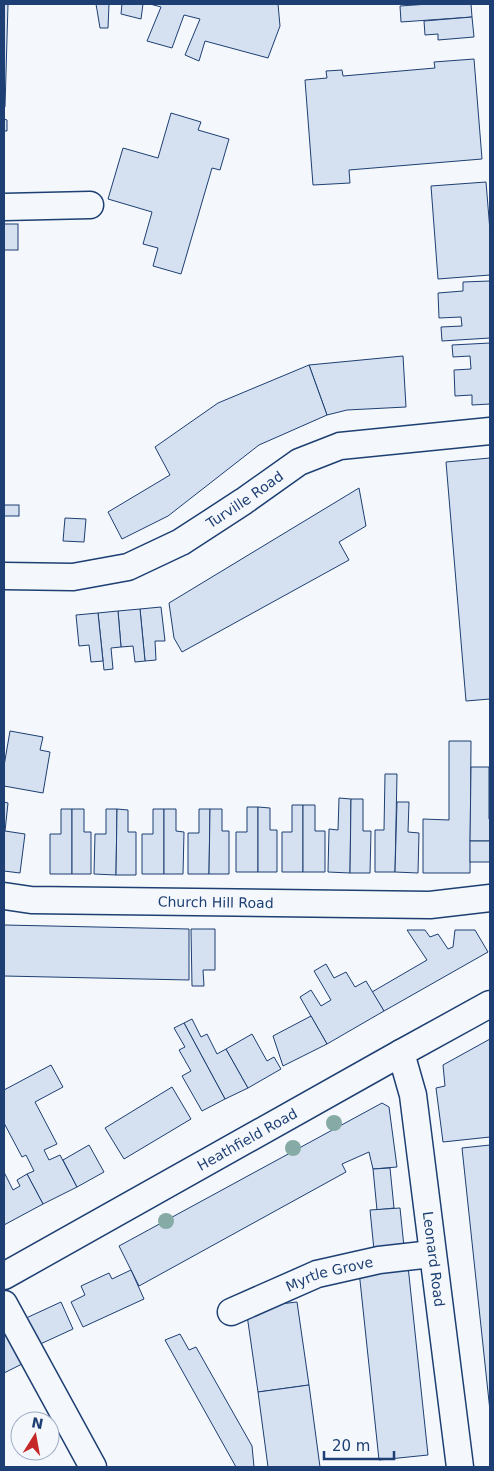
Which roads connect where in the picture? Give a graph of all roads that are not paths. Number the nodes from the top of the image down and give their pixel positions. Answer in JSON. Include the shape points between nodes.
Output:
{"nodes":[{"id":1,"x":90,"y":205,"type":"dead end"},
{"id":2,"x":4,"y":207,"type":"edge"},
{"id":3,"x":490,"y":431,"type":"edge"},
{"id":4,"x":4,"y":576,"type":"edge"},
{"id":5,"x":4,"y":896,"type":"edge"},
{"id":6,"x":490,"y":898,"type":"edge"},
{"id":7,"x":430,"y":904,"type":"junction"},
{"id":8,"x":490,"y":913,"type":"edge"},
{"id":9,"x":490,"y":1004,"type":"edge"},
{"id":10,"x":401,"y":1052,"type":"junction"},
{"id":11,"x":432,"y":1254,"type":"junction"},
{"id":12,"x":4,"y":1276,"type":"edge"},
{"id":13,"x":4,"y":1304,"type":"edge"},
{"id":14,"x":231,"y":1312,"type":"dead end"},
{"id":15,"x":93,"y":1467,"type":"edge"},
{"id":16,"x":452,"y":1467,"type":"edge"}],
"edges":[{"from":1,"to":2,"type":"street"},
{"from":3,"to":4,"type":"street","name":"Turville Road","via":[[340,446],[299,462],[181,542],[128,567],[73,577]]},
{"from":5,"to":7,"type":"street","name":"Church Hill Road","via":[[31,900]]},
{"from":6,"to":7,"type":"street","name":"Church Hill Road"},
{"from":7,"to":8,"type":"street","name":"Church Hill Road"},
{"from":9,"to":10,"type":"street","name":"Heathfield Road"},
{"from":10,"to":11,"type":"street","name":"Leonard Road","via":[[413,1095]]},
{"from":10,"to":12,"type":"street","name":"Heathfield Road"},
{"from":11,"to":14,"type":"street","name":"Myrtle Grove","via":[[379,1260],[317,1274]]},
{"from":11,"to":16,"type":"street","name":"Leonard Road"},
{"from":13,"to":15,"type":"street"}]}
